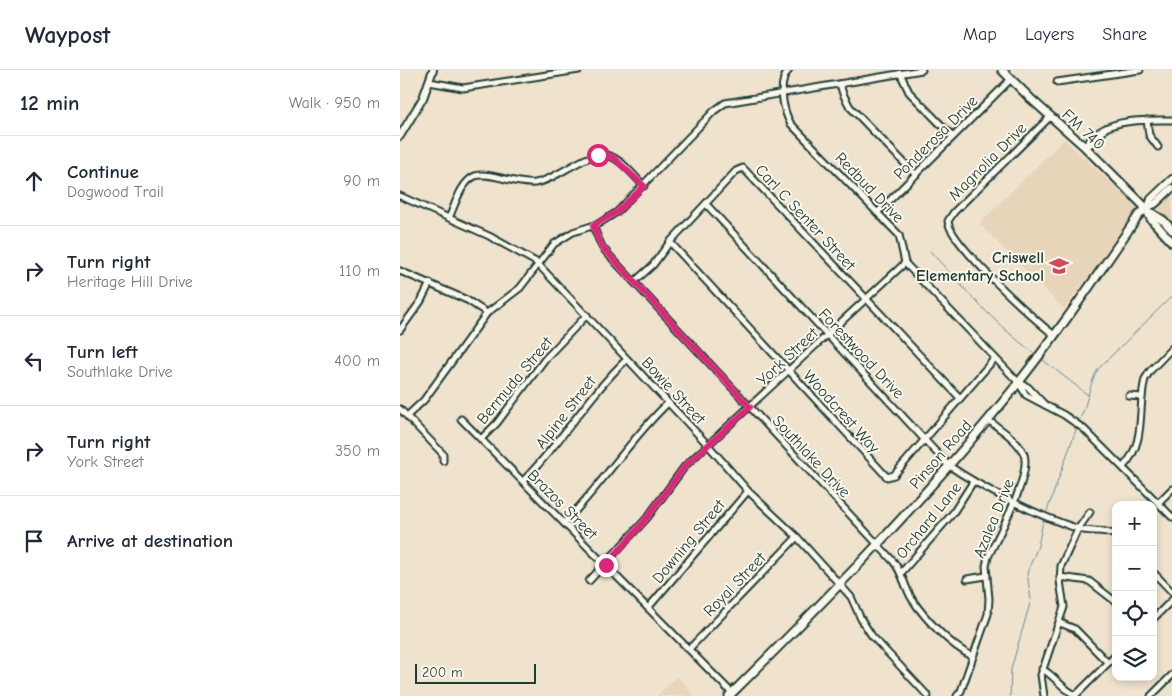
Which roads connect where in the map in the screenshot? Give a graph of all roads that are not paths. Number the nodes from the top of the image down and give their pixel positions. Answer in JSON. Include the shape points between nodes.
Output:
{"nodes":[{"id":1,"x":433,"y":70,"type":"edge"},
{"id":2,"x":579,"y":70,"type":"edge"},
{"id":3,"x":789,"y":70,"type":"edge"},
{"id":4,"x":922,"y":70,"type":"edge"},
{"id":5,"x":1002,"y":70,"type":"edge"},
{"id":6,"x":1092,"y":70,"type":"edge"},
{"id":7,"x":1140,"y":70,"type":"edge"},
{"id":8,"x":900,"y":73,"type":"junction"},
{"id":9,"x":1092,"y":77,"type":"junction"},
{"id":10,"x":1011,"y":79,"type":"junction"},
{"id":11,"x":429,"y":82,"type":"junction"},
{"id":12,"x":1057,"y":82,"type":"dead end"},
{"id":13,"x":840,"y":84,"type":"junction"},
{"id":14,"x":783,"y":93,"type":"junction"},
{"id":15,"x":1050,"y":116,"type":"junction"},
{"id":16,"x":1147,"y":120,"type":"junction"},
{"id":17,"x":1172,"y":120,"type":"edge"},
{"id":18,"x":400,"y":136,"type":"edge"},
{"id":19,"x":952,"y":136,"type":"junction"},
{"id":20,"x":1085,"y":147,"type":"junction"},
{"id":21,"x":1158,"y":147,"type":"dead end"},
{"id":22,"x":916,"y":175,"type":"junction"},
{"id":23,"x":1172,"y":179,"type":"edge"},
{"id":24,"x":644,"y":186,"type":"junction"},
{"id":25,"x":1172,"y":188,"type":"edge"},
{"id":26,"x":400,"y":196,"type":"edge"},
{"id":27,"x":706,"y":204,"type":"junction"},
{"id":28,"x":1149,"y":209,"type":"junction"},
{"id":29,"x":878,"y":212,"type":"junction"},
{"id":30,"x":449,"y":218,"type":"junction"},
{"id":31,"x":593,"y":226,"type":"junction"},
{"id":32,"x":1172,"y":230,"type":"edge"},
{"id":33,"x":670,"y":242,"type":"junction"},
{"id":34,"x":1172,"y":242,"type":"edge"},
{"id":35,"x":537,"y":263,"type":"junction"},
{"id":36,"x":906,"y":263,"type":"junction"},
{"id":37,"x":400,"y":271,"type":"edge"},
{"id":38,"x":634,"y":282,"type":"junction"},
{"id":39,"x":430,"y":283,"type":"junction"},
{"id":40,"x":867,"y":299,"type":"junction"},
{"id":41,"x":487,"y":313,"type":"junction"},
{"id":42,"x":587,"y":315,"type":"junction"},
{"id":43,"x":400,"y":330,"type":"edge"},
{"id":44,"x":1053,"y":334,"type":"junction"},
{"id":45,"x":828,"y":335,"type":"junction"},
{"id":46,"x":1172,"y":348,"type":"edge"},
{"id":47,"x":995,"y":358,"type":"junction"},
{"id":48,"x":627,"y":359,"type":"junction"},
{"id":49,"x":790,"y":371,"type":"junction"},
{"id":50,"x":1018,"y":382,"type":"junction"},
{"id":51,"x":1130,"y":396,"type":"dead end"},
{"id":52,"x":1142,"y":397,"type":"junction"},
{"id":53,"x":960,"y":398,"type":"junction"},
{"id":54,"x":668,"y":403,"type":"junction"},
{"id":55,"x":750,"y":407,"type":"junction"},
{"id":56,"x":400,"y":409,"type":"edge"},
{"id":57,"x":407,"y":416,"type":"junction"},
{"id":58,"x":461,"y":419,"type":"dead end"},
{"id":59,"x":988,"y":420,"type":"junction"},
{"id":60,"x":481,"y":439,"type":"junction"},
{"id":61,"x":925,"y":440,"type":"junction"},
{"id":62,"x":708,"y":445,"type":"junction"},
{"id":63,"x":443,"y":461,"type":"dead end"},
{"id":64,"x":948,"y":465,"type":"junction"},
{"id":65,"x":1123,"y":467,"type":"junction"},
{"id":66,"x":523,"y":481,"type":"junction"},
{"id":67,"x":973,"y":482,"type":"junction"},
{"id":68,"x":1172,"y":489,"type":"edge"},
{"id":69,"x":748,"y":491,"type":"junction"},
{"id":70,"x":1014,"y":501,"type":"junction"},
{"id":71,"x":1158,"y":503,"type":"junction"},
{"id":72,"x":1090,"y":512,"type":"dead end"},
{"id":73,"x":1172,"y":517,"type":"edge"},
{"id":74,"x":564,"y":523,"type":"junction"},
{"id":75,"x":1078,"y":529,"type":"junction"},
{"id":76,"x":1112,"y":534,"type":"edge"},
{"id":77,"x":797,"y":537,"type":"junction"},
{"id":78,"x":878,"y":545,"type":"junction"},
{"id":79,"x":606,"y":565,"type":"junction"},
{"id":80,"x":902,"y":572,"type":"junction"},
{"id":81,"x":986,"y":576,"type":"junction"},
{"id":82,"x":1157,"y":576,"type":"edge"},
{"id":83,"x":1060,"y":577,"type":"junction"},
{"id":84,"x":967,"y":579,"type":"dead end"},
{"id":85,"x":589,"y":581,"type":"dead end"},
{"id":86,"x":840,"y":585,"type":"junction"},
{"id":87,"x":1172,"y":592,"type":"edge"},
{"id":88,"x":1112,"y":599,"type":"edge"},
{"id":89,"x":1172,"y":600,"type":"edge"},
{"id":90,"x":648,"y":608,"type":"junction"},
{"id":91,"x":1157,"y":615,"type":"edge"},
{"id":92,"x":1060,"y":623,"type":"junction"},
{"id":93,"x":690,"y":648,"type":"junction"},
{"id":94,"x":972,"y":656,"type":"junction"},
{"id":95,"x":1112,"y":659,"type":"edge"},
{"id":96,"x":1108,"y":663,"type":"junction"},
{"id":97,"x":1042,"y":669,"type":"junction"},
{"id":98,"x":1172,"y":675,"type":"edge"},
{"id":99,"x":731,"y":694,"type":"edge"},
{"id":100,"x":928,"y":696,"type":"edge"},
{"id":101,"x":957,"y":696,"type":"edge"},
{"id":102,"x":1044,"y":696,"type":"edge"},
{"id":103,"x":1151,"y":696,"type":"edge"}],
"edges":[{"from":1,"to":11,"type":"street"},
{"from":2,"to":11,"type":"street","via":[[464,88]]},
{"from":3,"to":14,"type":"street","name":"Redbud Drive","via":[[783,78]]},
{"from":4,"to":8,"type":"street"},
{"from":5,"to":10,"type":"main road","name":"FM 740","number":"FM 740"},
{"from":6,"to":9,"type":"street"},
{"from":7,"to":9,"type":"street"},
{"from":8,"to":13,"type":"street"},
{"from":8,"to":19,"type":"street","via":[[909,92]]},
{"from":9,"to":12,"type":"street"},
{"from":10,"to":15,"type":"main road","name":"FM 740","number":"FM 740"},
{"from":10,"to":19,"type":"street","name":"Ponderosa Drive"},
{"from":11,"to":18,"type":"street","via":[[419,106]]},
{"from":13,"to":14,"type":"street"},
{"from":13,"to":22,"type":"street","via":[[850,108]]},
{"from":14,"to":24,"type":"street","via":[[720,106]]},
{"from":14,"to":29,"type":"street","name":"Redbud Drive","via":[[791,124]]},
{"from":15,"to":20,"type":"main road","name":"FM 740","number":"FM 740"},
{"from":15,"to":44,"type":"street","name":"Magnolia Drive","via":[[954,212],[948,222],[951,232],[1021,308]]},
{"from":16,"to":17,"type":"street"},
{"from":16,"to":20,"type":"street","via":[[1118,123],[1092,137]]},
{"from":16,"to":21,"type":"street","via":[[1149,135]]},
{"from":19,"to":22,"type":"street","name":"Ponderosa Drive"},
{"from":20,"to":28,"type":"main road","name":"FM 740","number":"FM 740"},
{"from":22,"to":29,"type":"street","name":"Ponderosa Drive"},
{"from":23,"to":28,"type":"street","via":[[1151,199]]},
{"from":24,"to":30,"type":"street","via":[[613,157],[598,155],[534,183],[475,176],[465,184]]},
{"from":24,"to":31,"type":"street","via":[[617,212]]},
{"from":25,"to":28,"type":"street"},
{"from":26,"to":30,"type":"street","name":"Bowie Street"},
{"from":27,"to":33,"type":"street","name":"Carl C Senter Street"},
{"from":27,"to":40,"type":"street","name":"Carl C Senter Street","via":[[736,171],[746,169],[789,219]]},
{"from":27,"to":45,"type":"street","name":"Forestwood Drive"},
{"from":28,"to":32,"type":"main road"},
{"from":28,"to":34,"type":"main road","via":[[1152,219]]},
{"from":28,"to":44,"type":"main road","name":"Pinson Road","via":[[1138,216]]},
{"from":29,"to":36,"type":"street","name":"Redbud Drive","via":[[899,235]]},
{"from":30,"to":35,"type":"street","name":"Bowie Street","via":[[503,242]]},
{"from":31,"to":35,"type":"street","via":[[563,237]]},
{"from":31,"to":38,"type":"street","name":"Southlake Drive","via":[[602,247]]},
{"from":33,"to":38,"type":"street","name":"Carl C Senter Street","via":[[653,265]]},
{"from":33,"to":49,"type":"street","name":"Woodcrest Way"},
{"from":35,"to":41,"type":"street","via":[[517,291]]},
{"from":35,"to":42,"type":"street","name":"Bowie Street"},
{"from":36,"to":40,"type":"street","name":"York Street"},
{"from":36,"to":47,"type":"street","name":"Redbud Drive"},
{"from":37,"to":39,"type":"street"},
{"from":38,"to":55,"type":"street","name":"Southlake Drive"},
{"from":39,"to":41,"type":"street","via":[[472,302]]},
{"from":39,"to":43,"type":"street","via":[[422,301]]},
{"from":40,"to":45,"type":"street","name":"York Street"},
{"from":40,"to":53,"type":"street","name":"Carl C Senter Street"},
{"from":41,"to":57,"type":"street","via":[[424,400]]},
{"from":42,"to":48,"type":"street","name":"Bowie Street"},
{"from":42,"to":60,"type":"street","name":"Bermuda Street","via":[[545,359]]},
{"from":44,"to":50,"type":"main road","name":"Pinson Road"},
{"from":45,"to":49,"type":"street","name":"York Street"},
{"from":45,"to":61,"type":"street","name":"Forestwood Drive"},
{"from":46,"to":52,"type":"street","via":[[1145,379]]},
{"from":47,"to":50,"type":"street","name":"Redbud Drive"},
{"from":47,"to":53,"type":"street","name":"Woodcrest Way"},
{"from":48,"to":54,"type":"street","name":"Bowie Street"},
{"from":48,"to":66,"type":"street","name":"Alpine Street","via":[[598,388],[556,446]]},
{"from":49,"to":55,"type":"street","name":"York Street"},
{"from":49,"to":61,"type":"street","name":"Woodcrest Way","via":[[887,477],[894,474]]},
{"from":50,"to":59,"type":"main road","name":"Pinson Road"},
{"from":50,"to":65,"type":"street","name":"Redbud Drive","via":[[1028,387],[1045,405],[1075,422]]},
{"from":51,"to":52,"type":"street"},
{"from":52,"to":65,"type":"street","via":[[1137,448]]},
{"from":53,"to":61,"type":"street","name":"Woodcrest Way"},
{"from":54,"to":62,"type":"street","name":"Bowie Street"},
{"from":54,"to":74,"type":"street","via":[[637,434],[597,488]]},
{"from":55,"to":62,"type":"street","name":"York Street"},
{"from":55,"to":78,"type":"street","name":"Southlake Drive"},
{"from":56,"to":57,"type":"street"},
{"from":57,"to":63,"type":"street","via":[[443,454]]},
{"from":58,"to":60,"type":"street","name":"Brazos Street"},
{"from":59,"to":64,"type":"main road","name":"Pinson Road"},
{"from":59,"to":70,"type":"street","name":"Azalea Drive","via":[[1016,442],[1024,453],[1025,471]]},
{"from":60,"to":66,"type":"street","name":"Brazos Street"},
{"from":61,"to":64,"type":"street","name":"Forestwood Drive"},
{"from":62,"to":69,"type":"street","name":"Bowie Street"},
{"from":62,"to":79,"type":"street","name":"York Street","via":[[679,472],[647,518]]},
{"from":64,"to":67,"type":"street","name":"Forestwood Drive"},
{"from":64,"to":78,"type":"main road","name":"Pinson Road"},
{"from":65,"to":71,"type":"street","name":"Redbud Drive"},
{"from":66,"to":74,"type":"street","name":"Brazos Street"},
{"from":67,"to":70,"type":"street","name":"Forestwood Drive"},
{"from":67,"to":80,"type":"street","name":"Orchard Lane","via":[[957,508]]},
{"from":68,"to":71,"type":"street"},
{"from":69,"to":77,"type":"street","name":"Bowie Street"},
{"from":69,"to":90,"type":"street","name":"Downing Street"},
{"from":70,"to":75,"type":"street","name":"Forestwood Drive"},
{"from":70,"to":81,"type":"street","name":"Azalea Drive","via":[[988,557]]},
{"from":71,"to":73,"type":"street","name":"Redbud Drive"},
{"from":72,"to":75,"type":"street"},
{"from":74,"to":79,"type":"street","name":"Brazos Street"},
{"from":75,"to":76,"type":"street","name":"Forestwood Drive"},
{"from":75,"to":83,"type":"street","via":[[1061,566]]},
{"from":77,"to":86,"type":"street","name":"Bowie Street"},
{"from":77,"to":93,"type":"street","name":"Royal Street"},
{"from":78,"to":80,"type":"street","name":"Southlake Drive"},
{"from":78,"to":86,"type":"main road","name":"Pinson Road"},
{"from":79,"to":85,"type":"street","name":"York Street"},
{"from":79,"to":90,"type":"street","name":"Brazos Street"},
{"from":80,"to":94,"type":"street","name":"Southlake Drive","via":[[920,609],[955,646]]},
{"from":81,"to":84,"type":"street"},
{"from":81,"to":94,"type":"street","name":"Azalea Drive","via":[[989,606]]},
{"from":82,"to":87,"type":"street"},
{"from":83,"to":88,"type":"street","via":[[1089,580]]},
{"from":83,"to":92,"type":"street","via":[[1064,601]]},
{"from":86,"to":99,"type":"main road","name":"Pinson Road"},
{"from":86,"to":100,"type":"street","name":"Bowie Street","via":[[851,597],[872,636]]},
{"from":89,"to":91,"type":"street"},
{"from":90,"to":93,"type":"street","name":"Brazos Street"},
{"from":92,"to":96,"type":"street","via":[[1075,630]]},
{"from":92,"to":97,"type":"street"},
{"from":93,"to":99,"type":"street","name":"Brazos Street"},
{"from":94,"to":101,"type":"street","name":"Azalea Drive"},
{"from":95,"to":96,"type":"street"},
{"from":96,"to":97,"type":"street","via":[[1076,695]]},
{"from":97,"to":102,"type":"street"},
{"from":98,"to":103,"type":"street"}]}
